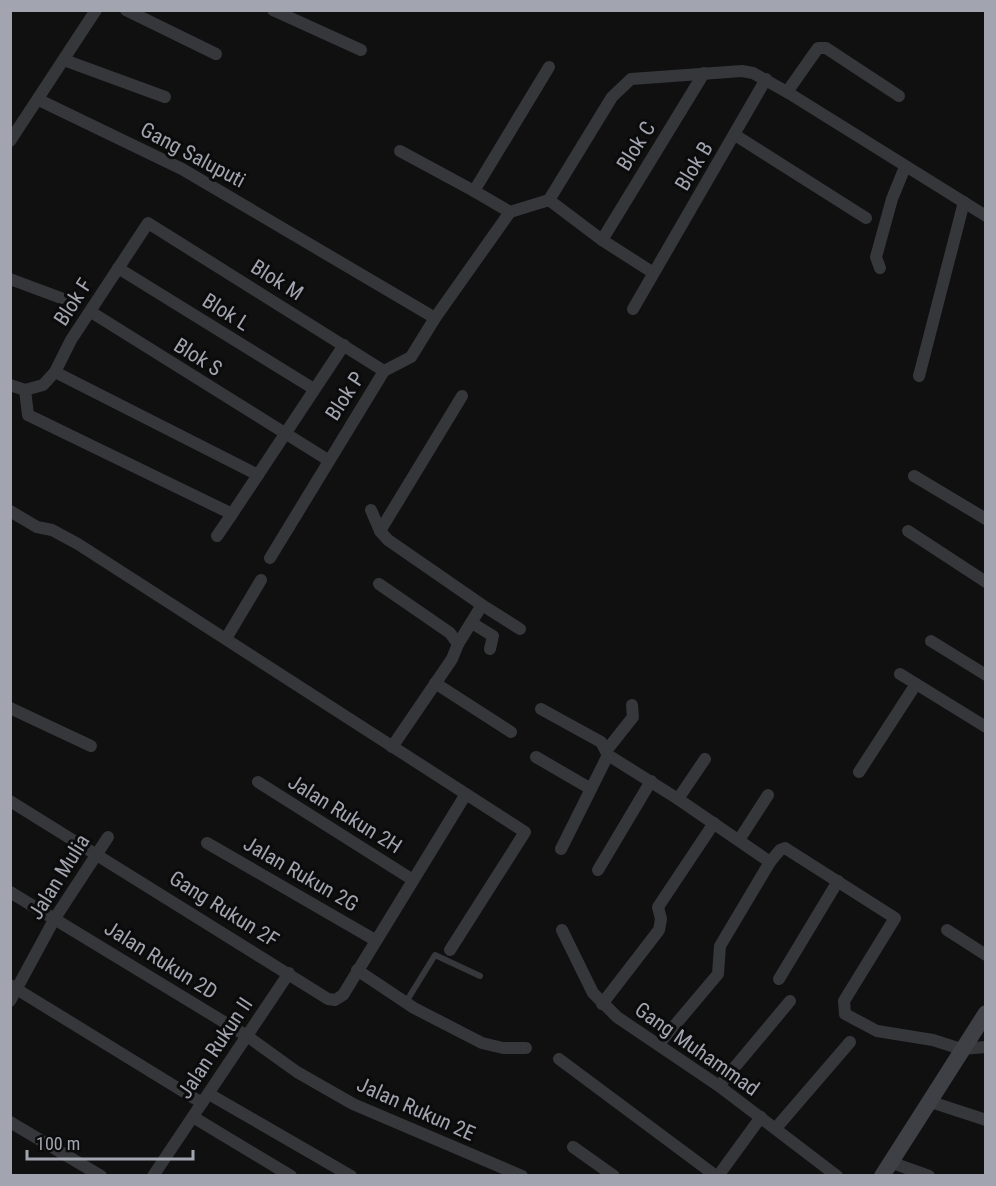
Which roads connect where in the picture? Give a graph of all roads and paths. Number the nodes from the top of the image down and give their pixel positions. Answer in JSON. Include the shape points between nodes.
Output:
{"nodes":[{"id":1,"x":96,"y":10,"type":"edge"},
{"id":2,"x":126,"y":10,"type":"edge"},
{"id":3,"x":273,"y":10,"type":"edge"},
{"id":4,"x":292,"y":15,"type":"edge"},
{"id":5,"x":361,"y":50,"type":"dead end"},
{"id":6,"x":216,"y":54,"type":"dead end"},
{"id":7,"x":64,"y":60,"type":"junction"},
{"id":8,"x":549,"y":67,"type":"dead end"},
{"id":9,"x":704,"y":73,"type":"junction"},
{"id":10,"x":766,"y":80,"type":"junction"},
{"id":11,"x":787,"y":92,"type":"junction"},
{"id":12,"x":899,"y":96,"type":"dead end"},
{"id":13,"x":165,"y":97,"type":"dead end"},
{"id":14,"x":39,"y":100,"type":"junction"},
{"id":15,"x":735,"y":135,"type":"junction"},
{"id":16,"x":10,"y":141,"type":"edge"},
{"id":17,"x":400,"y":151,"type":"dead end"},
{"id":18,"x":899,"y":163,"type":"junction"},
{"id":19,"x":474,"y":191,"type":"junction"},
{"id":20,"x":549,"y":200,"type":"junction"},
{"id":21,"x":964,"y":202,"type":"junction"},
{"id":22,"x":510,"y":212,"type":"junction"},
{"id":23,"x":986,"y":216,"type":"edge"},
{"id":24,"x":866,"y":218,"type":"dead end"},
{"id":25,"x":148,"y":223,"type":"joint"},
{"id":26,"x":602,"y":240,"type":"junction"},
{"id":27,"x":118,"y":268,"type":"junction"},
{"id":28,"x":880,"y":268,"type":"dead end"},
{"id":29,"x":652,"y":272,"type":"junction"},
{"id":30,"x":10,"y":279,"type":"edge"},
{"id":31,"x":61,"y":298,"type":"dead end"},
{"id":32,"x":633,"y":309,"type":"dead end"},
{"id":33,"x":91,"y":312,"type":"junction"},
{"id":34,"x":435,"y":318,"type":"junction"},
{"id":35,"x":344,"y":345,"type":"junction"},
{"id":36,"x":384,"y":371,"type":"junction"},
{"id":37,"x":55,"y":372,"type":"junction"},
{"id":38,"x":919,"y":376,"type":"dead end"},
{"id":39,"x":10,"y":385,"type":"edge"},
{"id":40,"x":314,"y":389,"type":"junction"},
{"id":41,"x":25,"y":390,"type":"junction"},
{"id":42,"x":462,"y":396,"type":"dead end"},
{"id":43,"x":284,"y":434,"type":"junction"},
{"id":44,"x":328,"y":460,"type":"junction"},
{"id":45,"x":258,"y":475,"type":"junction"},
{"id":46,"x":914,"y":476,"type":"dead end"},
{"id":47,"x":371,"y":510,"type":"dead end"},
{"id":48,"x":10,"y":511,"type":"edge"},
{"id":49,"x":232,"y":514,"type":"junction"},
{"id":50,"x":986,"y":519,"type":"edge"},
{"id":51,"x":380,"y":531,"type":"junction"},
{"id":52,"x":908,"y":531,"type":"dead end"},
{"id":53,"x":217,"y":536,"type":"dead end"},
{"id":54,"x":270,"y":558,"type":"dead end"},
{"id":55,"x":261,"y":580,"type":"dead end"},
{"id":56,"x":986,"y":582,"type":"edge"},
{"id":57,"x":379,"y":584,"type":"dead end"},
{"id":58,"x":482,"y":605,"type":"junction"},
{"id":59,"x":472,"y":623,"type":"junction"},
{"id":60,"x":520,"y":629,"type":"dead end"},
{"id":61,"x":227,"y":637,"type":"junction"},
{"id":62,"x":930,"y":641,"type":"dead end"},
{"id":63,"x":458,"y":644,"type":"junction"},
{"id":64,"x":490,"y":649,"type":"dead end"},
{"id":65,"x":900,"y":674,"type":"dead end"},
{"id":66,"x":986,"y":675,"type":"edge"},
{"id":67,"x":435,"y":683,"type":"junction"},
{"id":68,"x":916,"y":684,"type":"junction"},
{"id":69,"x":632,"y":705,"type":"dead end"},
{"id":70,"x":10,"y":708,"type":"edge"},
{"id":71,"x":541,"y":710,"type":"dead end"},
{"id":72,"x":986,"y":727,"type":"edge"},
{"id":73,"x":512,"y":732,"type":"dead end"},
{"id":74,"x":91,"y":746,"type":"dead end"},
{"id":75,"x":392,"y":747,"type":"junction"},
{"id":76,"x":611,"y":756,"type":"junction"},
{"id":77,"x":536,"y":757,"type":"dead end"},
{"id":78,"x":705,"y":759,"type":"dead end"},
{"id":79,"x":858,"y":772,"type":"dead end"},
{"id":80,"x":651,"y":781,"type":"junction"},
{"id":81,"x":258,"y":782,"type":"dead end"},
{"id":82,"x":591,"y":789,"type":"junction"},
{"id":83,"x":466,"y":794,"type":"junction"},
{"id":84,"x":768,"y":795,"type":"dead end"},
{"id":85,"x":678,"y":799,"type":"junction"},
{"id":86,"x":10,"y":801,"type":"edge"},
{"id":87,"x":714,"y":823,"type":"junction"},
{"id":88,"x":108,"y":837,"type":"dead end"},
{"id":89,"x":739,"y":840,"type":"junction"},
{"id":90,"x":207,"y":843,"type":"dead end"},
{"id":91,"x":561,"y":849,"type":"dead end"},
{"id":92,"x":98,"y":853,"type":"junction"},
{"id":93,"x":770,"y":862,"type":"junction"},
{"id":94,"x":598,"y":870,"type":"dead end"},
{"id":95,"x":412,"y":880,"type":"junction"},
{"id":96,"x":838,"y":880,"type":"junction"},
{"id":97,"x":10,"y":892,"type":"edge"},
{"id":98,"x":55,"y":918,"type":"junction"},
{"id":99,"x":562,"y":930,"type":"dead end"},
{"id":100,"x":947,"y":930,"type":"dead end"},
{"id":101,"x":375,"y":940,"type":"junction"},
{"id":102,"x":450,"y":950,"type":"dead end"},
{"id":103,"x":986,"y":955,"type":"edge"},
{"id":104,"x":357,"y":970,"type":"junction"},
{"id":105,"x":290,"y":973,"type":"junction"},
{"id":106,"x":480,"y":976,"type":"dead end"},
{"id":107,"x":778,"y":979,"type":"dead end"},
{"id":108,"x":13,"y":986,"type":"edge"},
{"id":109,"x":10,"y":1001,"type":"edge"},
{"id":110,"x":790,"y":1001,"type":"dead end"},
{"id":111,"x":406,"y":1002,"type":"junction"},
{"id":112,"x":602,"y":1004,"type":"junction"},
{"id":113,"x":986,"y":1013,"type":"edge"},
{"id":114,"x":247,"y":1036,"type":"junction"},
{"id":115,"x":850,"y":1042,"type":"dead end"},
{"id":116,"x":659,"y":1044,"type":"junction"},
{"id":117,"x":986,"y":1047,"type":"edge"},
{"id":118,"x":526,"y":1048,"type":"dead end"},
{"id":119,"x":961,"y":1049,"type":"junction"},
{"id":120,"x":559,"y":1059,"type":"dead end"},
{"id":121,"x":297,"y":1072,"type":"joint"},
{"id":122,"x":720,"y":1086,"type":"junction"},
{"id":123,"x":206,"y":1098,"type":"junction"},
{"id":124,"x":928,"y":1101,"type":"junction"},
{"id":125,"x":193,"y":1117,"type":"junction"},
{"id":126,"x":760,"y":1117,"type":"junction"},
{"id":127,"x":986,"y":1120,"type":"edge"},
{"id":128,"x":10,"y":1122,"type":"edge"},
{"id":129,"x":776,"y":1128,"type":"junction"},
{"id":130,"x":573,"y":1147,"type":"dead end"},
{"id":131,"x":886,"y":1169,"type":"edge"},
{"id":132,"x":101,"y":1176,"type":"edge"},
{"id":133,"x":154,"y":1176,"type":"edge"},
{"id":134,"x":291,"y":1176,"type":"edge"},
{"id":135,"x":351,"y":1176,"type":"edge"},
{"id":136,"x":522,"y":1176,"type":"edge"},
{"id":137,"x":614,"y":1176,"type":"edge"},
{"id":138,"x":717,"y":1176,"type":"edge"},
{"id":139,"x":837,"y":1176,"type":"edge"},
{"id":140,"x":929,"y":1176,"type":"edge"}],
"edges":[{"from":1,"to":7,"type":"street"},
{"from":2,"to":6,"type":"street"},
{"from":3,"to":4,"type":"street"},
{"from":4,"to":5,"type":"street"},
{"from":7,"to":13,"type":"street"},
{"from":7,"to":14,"type":"street"},
{"from":8,"to":19,"type":"street"},
{"from":9,"to":10,"type":"street","via":[[742,71]]},
{"from":9,"to":20,"type":"street","via":[[625,82]]},
{"from":9,"to":26,"type":"street","name":"Blok C"},
{"from":10,"to":11,"type":"street"},
{"from":10,"to":15,"type":"street","name":"Blok B"},
{"from":11,"to":12,"type":"street","via":[[818,48],[826,48]]},
{"from":11,"to":18,"type":"street"},
{"from":14,"to":16,"type":"street"},
{"from":14,"to":34,"type":"street","name":"Gang Saluputi","via":[[182,169]]},
{"from":15,"to":24,"type":"street"},
{"from":15,"to":29,"type":"street","name":"Blok B"},
{"from":17,"to":19,"type":"street"},
{"from":18,"to":21,"type":"street"},
{"from":18,"to":28,"type":"street","via":[[876,257]]},
{"from":19,"to":22,"type":"street"},
{"from":20,"to":22,"type":"street"},
{"from":20,"to":26,"type":"street"},
{"from":21,"to":23,"type":"street"},
{"from":21,"to":38,"type":"street"},
{"from":22,"to":34,"type":"street","name":"Blok P"},
{"from":25,"to":27,"type":"street","name":"Blok F"},
{"from":25,"to":35,"type":"street","name":"Blok M"},
{"from":26,"to":29,"type":"street"},
{"from":27,"to":33,"type":"street","name":"Blok F"},
{"from":27,"to":40,"type":"street","name":"Blok L"},
{"from":29,"to":32,"type":"street","name":"Blok B"},
{"from":30,"to":31,"type":"street"},
{"from":33,"to":37,"type":"street","name":"Blok F"},
{"from":33,"to":43,"type":"street","name":"Blok S"},
{"from":34,"to":36,"type":"street","name":"Blok P","via":[[411,357]]},
{"from":35,"to":36,"type":"street","name":"Blok M"},
{"from":35,"to":40,"type":"street"},
{"from":36,"to":44,"type":"street","name":"Blok P"},
{"from":37,"to":41,"type":"street","name":"Blok F","via":[[43,385]]},
{"from":37,"to":45,"type":"street"},
{"from":39,"to":41,"type":"street"},
{"from":40,"to":43,"type":"street"},
{"from":41,"to":49,"type":"street","via":[[28,415]]},
{"from":42,"to":51,"type":"street"},
{"from":43,"to":44,"type":"street","name":"Blok S"},
{"from":43,"to":45,"type":"street"},
{"from":44,"to":54,"type":"street","name":"Blok P"},
{"from":45,"to":49,"type":"street"},
{"from":46,"to":50,"type":"street"},
{"from":47,"to":51,"type":"street"},
{"from":48,"to":61,"type":"street","via":[[37,527],[68,538]]},
{"from":49,"to":53,"type":"street"},
{"from":51,"to":58,"type":"street"},
{"from":52,"to":56,"type":"street"},
{"from":55,"to":61,"type":"street"},
{"from":57,"to":63,"type":"street","via":[[450,633]]},
{"from":58,"to":59,"type":"street"},
{"from":58,"to":60,"type":"street"},
{"from":59,"to":63,"type":"street"},
{"from":59,"to":64,"type":"street","via":[[492,636]]},
{"from":61,"to":75,"type":"street"},
{"from":62,"to":66,"type":"street"},
{"from":63,"to":67,"type":"street"},
{"from":65,"to":68,"type":"street"},
{"from":67,"to":73,"type":"street"},
{"from":67,"to":75,"type":"street"},
{"from":68,"to":72,"type":"street"},
{"from":68,"to":79,"type":"street"},
{"from":69,"to":76,"type":"street","via":[[633,717]]},
{"from":70,"to":74,"type":"street"},
{"from":71,"to":76,"type":"street","via":[[601,742]]},
{"from":75,"to":83,"type":"street"},
{"from":76,"to":80,"type":"street"},
{"from":76,"to":82,"type":"street"},
{"from":77,"to":82,"type":"street"},
{"from":78,"to":85,"type":"street"},
{"from":80,"to":85,"type":"street"},
{"from":80,"to":94,"type":"street"},
{"from":81,"to":95,"type":"street","name":"Jalan Rukun 2H"},
{"from":82,"to":91,"type":"street"},
{"from":83,"to":95,"type":"street"},
{"from":83,"to":102,"type":"street","via":[[525,832]]},
{"from":84,"to":89,"type":"street"},
{"from":85,"to":87,"type":"street"},
{"from":86,"to":92,"type":"street","name":"Gang Rukun 2F"},
{"from":87,"to":89,"type":"street"},
{"from":87,"to":112,"type":"street","via":[[658,907],[659,930]]},
{"from":88,"to":92,"type":"street","name":"Jalan Mulia"},
{"from":89,"to":93,"type":"street"},
{"from":90,"to":101,"type":"street","name":"Jalan Rukun 2G"},
{"from":92,"to":98,"type":"street","name":"Jalan Mulia"},
{"from":92,"to":105,"type":"street","name":"Gang Rukun 2F"},
{"from":93,"to":96,"type":"street","via":[[780,850],[789,848]]},
{"from":93,"to":116,"type":"street","via":[[720,946],[718,974]]},
{"from":95,"to":101,"type":"street"},
{"from":96,"to":107,"type":"street"},
{"from":96,"to":119,"type":"street","via":[[895,918],[844,1000],[845,1014],[877,1031]]},
{"from":97,"to":98,"type":"street","name":"Jalan Rukun 2D"},
{"from":98,"to":108,"type":"street","name":"Jalan Mulia"},
{"from":98,"to":114,"type":"street","name":"Jalan Rukun 2D"},
{"from":99,"to":112,"type":"street","name":"Gang Muhammad","via":[[592,993]]},
{"from":100,"to":103,"type":"street"},
{"from":101,"to":104,"type":"street"},
{"from":104,"to":105,"type":"street","name":"Gang Rukun 2F","via":[[343,995],[335,1000]]},
{"from":104,"to":111,"type":"street"},
{"from":105,"to":114,"type":"street","name":"Jalan Rukun II"},
{"from":106,"to":111,"type":"lane","via":[[435,955]]},
{"from":108,"to":109,"type":"street","name":"Jalan Mulia"},
{"from":108,"to":123,"type":"street"},
{"from":110,"to":122,"type":"street"},
{"from":111,"to":118,"type":"street","via":[[482,1043]]},
{"from":112,"to":116,"type":"street","name":"Gang Muhammad"},
{"from":113,"to":119,"type":"main road"},
{"from":114,"to":121,"type":"street","name":"Jalan Rukun 2D"},
{"from":114,"to":123,"type":"street","name":"Jalan Rukun II"},
{"from":115,"to":129,"type":"street"},
{"from":116,"to":122,"type":"street","name":"Gang Muhammad"},
{"from":117,"to":119,"type":"street"},
{"from":119,"to":124,"type":"main road"},
{"from":120,"to":138,"type":"street"},
{"from":121,"to":136,"type":"street","name":"Jalan Rukun 2E","via":[[353,1104]]},
{"from":122,"to":126,"type":"street","name":"Gang Muhammad"},
{"from":123,"to":125,"type":"street","name":"Jalan Rukun II"},
{"from":123,"to":135,"type":"street"},
{"from":124,"to":127,"type":"street"},
{"from":124,"to":131,"type":"main road"},
{"from":125,"to":133,"type":"street","name":"Jalan Rukun II"},
{"from":125,"to":134,"type":"street"},
{"from":126,"to":129,"type":"street","name":"Gang Muhammad"},
{"from":126,"to":138,"type":"street"},
{"from":128,"to":132,"type":"street"},
{"from":129,"to":139,"type":"street","name":"Gang Muhammad"},
{"from":130,"to":137,"type":"street"},
{"from":131,"to":140,"type":"street"}]}
